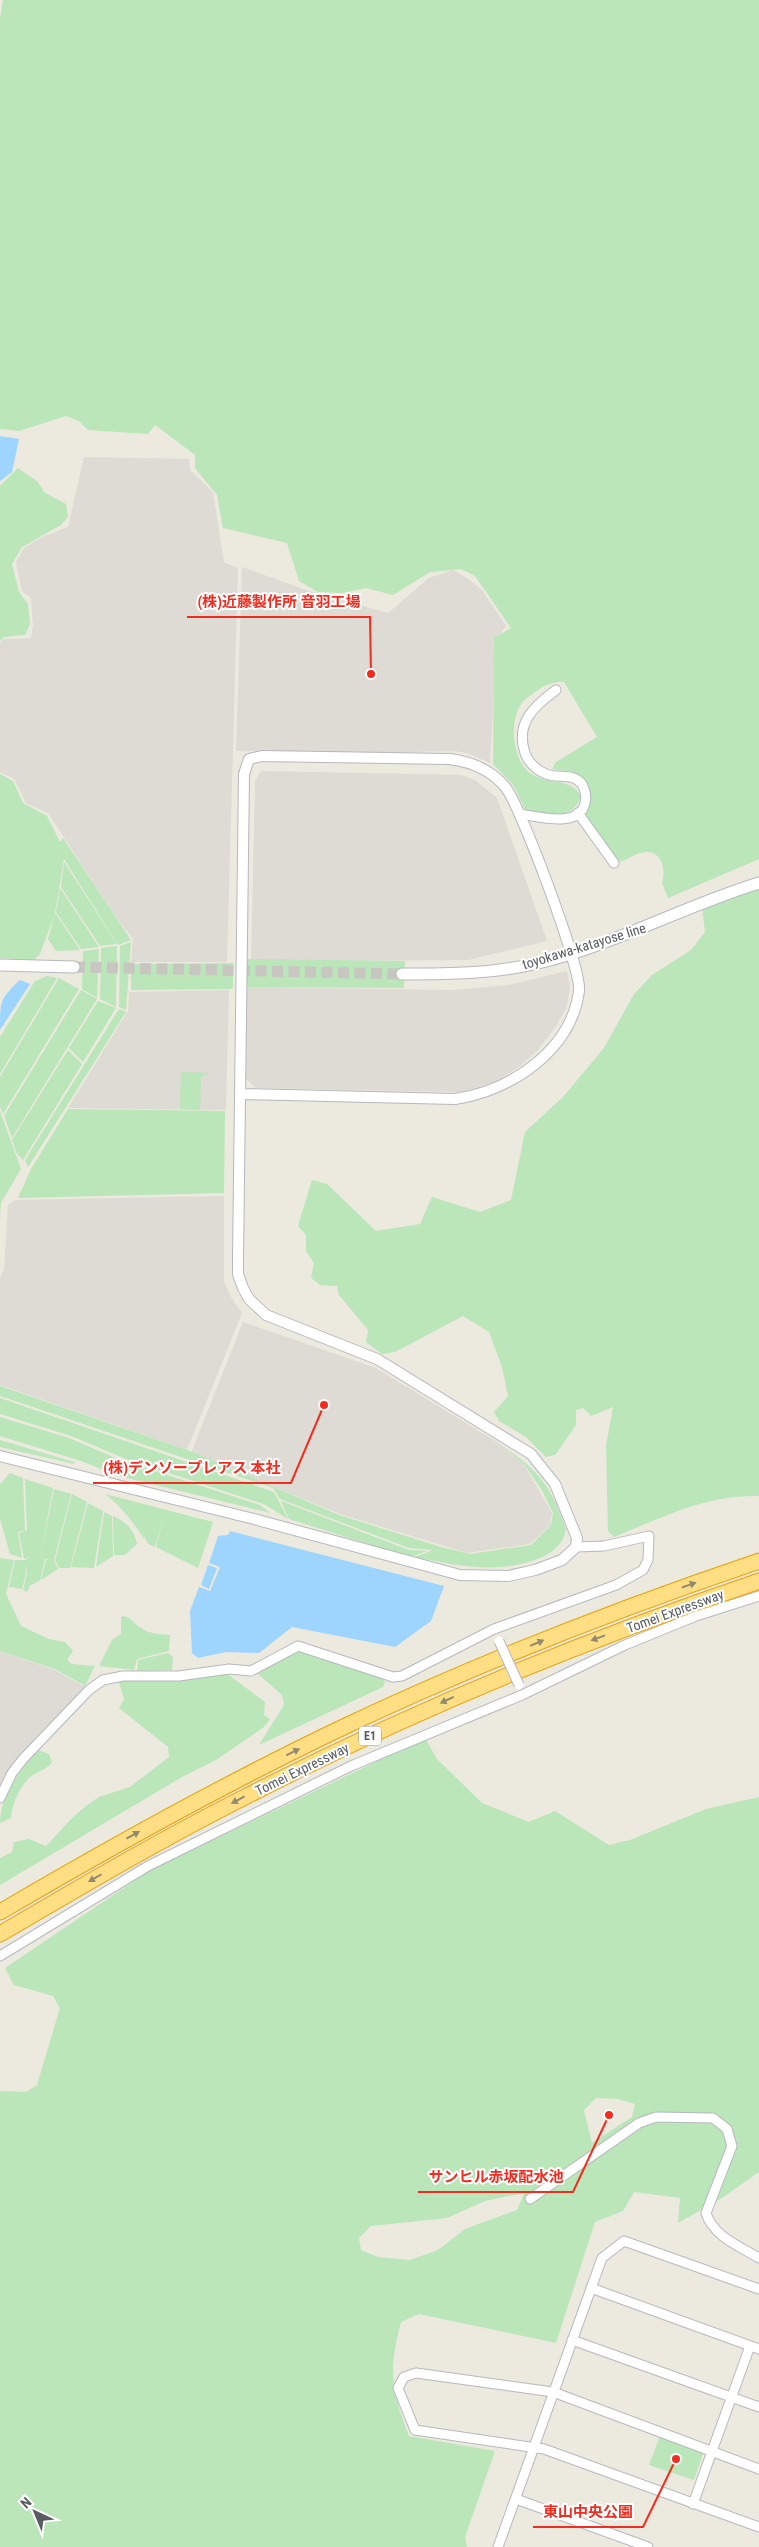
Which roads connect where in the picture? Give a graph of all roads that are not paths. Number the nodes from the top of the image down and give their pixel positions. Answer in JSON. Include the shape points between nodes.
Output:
{"nodes":[{"id":1,"x":556,"y":690,"type":"dead end"},
{"id":2,"x":578,"y":813,"type":"junction"},
{"id":3,"x":520,"y":814,"type":"junction"},
{"id":4,"x":614,"y":863,"type":"dead end"},
{"id":5,"x":759,"y":883,"type":"edge"},
{"id":6,"x":572,"y":952,"type":"junction"},
{"id":7,"x":0,"y":965,"type":"edge"},
{"id":8,"x":74,"y":967,"type":"tunnel mouth"},
{"id":9,"x":402,"y":974,"type":"tunnel mouth"},
{"id":10,"x":240,"y":1094,"type":"junction"},
{"id":11,"x":0,"y":1456,"type":"edge"},
{"id":12,"x":576,"y":1547,"type":"junction"},
{"id":13,"x":759,"y":1561,"type":"edge"},
{"id":14,"x":759,"y":1581,"type":"edge"},
{"id":15,"x":759,"y":1596,"type":"edge"},
{"id":16,"x":494,"y":1629,"type":"junction"},
{"id":17,"x":522,"y":1694,"type":"junction"},
{"id":18,"x":0,"y":1798,"type":"edge"},
{"id":19,"x":0,"y":1912,"type":"edge"},
{"id":20,"x":0,"y":1934,"type":"edge"},
{"id":21,"x":0,"y":1956,"type":"edge"},
{"id":22,"x":530,"y":2199,"type":"dead end"},
{"id":23,"x":759,"y":2258,"type":"edge"},
{"id":24,"x":591,"y":2288,"type":"junction"},
{"id":25,"x":759,"y":2290,"type":"edge"},
{"id":26,"x":572,"y":2340,"type":"junction"},
{"id":27,"x":750,"y":2346,"type":"junction"},
{"id":28,"x":759,"y":2349,"type":"edge"},
{"id":29,"x":553,"y":2392,"type":"junction"},
{"id":30,"x":731,"y":2397,"type":"junction"},
{"id":31,"x":759,"y":2407,"type":"edge"},
{"id":32,"x":534,"y":2448,"type":"junction"},
{"id":33,"x":711,"y":2452,"type":"junction"},
{"id":34,"x":759,"y":2469,"type":"edge"},
{"id":35,"x":516,"y":2499,"type":"junction"},
{"id":36,"x":693,"y":2504,"type":"junction"},
{"id":37,"x":759,"y":2527,"type":"edge"},
{"id":38,"x":498,"y":2547,"type":"edge"},
{"id":39,"x":648,"y":2547,"type":"edge"}],
"edges":[{"from":1,"to":2,"type":"street","via":[[532,710],[521,738],[534,767],[548,775],[570,776],[581,784],[586,794],[585,804]]},
{"from":2,"to":3,"type":"street","via":[[569,818]]},
{"from":2,"to":4,"type":"street"},
{"from":3,"to":6,"type":"street"},
{"from":3,"to":10,"type":"street","via":[[500,780],[469,762],[272,756],[249,759],[244,774]]},
{"from":5,"to":6,"type":"main road","name":"toyokawa-katayose line","via":[[620,937]]},
{"from":6,"to":9,"type":"main road","name":"toyokawa-katayose line","via":[[538,963],[465,974]]},
{"from":6,"to":10,"type":"street","via":[[579,990],[571,1017],[543,1057],[503,1085],[472,1096],[455,1098]]},
{"from":7,"to":8,"type":"main road"},
{"from":10,"to":12,"type":"street","via":[[238,1274],[249,1299],[278,1321],[377,1359],[531,1454],[556,1484],[577,1538]]},
{"from":11,"to":12,"type":"street","via":[[254,1519],[460,1575],[508,1576],[535,1570],[562,1560]]},
{"from":12,"to":16,"type":"street","via":[[604,1546],[649,1536],[648,1560],[643,1570],[616,1585]]},
{"from":19,"to":13,"type":"highway","name":"Tomei Expressway","number":"E1","one_way":true,"via":[[131,1836],[334,1732],[559,1634]]},
{"from":14,"to":20,"type":"highway","name":"Tomei Expressway","number":"E1","one_way":true,"via":[[567,1650],[342,1749],[140,1852]]},
{"from":15,"to":17,"type":"street","via":[[696,1616]]},
{"from":16,"to":17,"type":"street","bridge":true},
{"from":16,"to":18,"type":"street","via":[[402,1676],[393,1677],[298,1646],[252,1671],[228,1669],[179,1676],[123,1676],[103,1680],[89,1690],[23,1759]]},
{"from":17,"to":21,"type":"street","via":[[351,1766],[148,1866]]},
{"from":22,"to":23,"type":"street","via":[[639,2123],[656,2116],[713,2118],[727,2130],[732,2146],[706,2212],[709,2223]]},
{"from":24,"to":25,"type":"street","via":[[602,2258],[624,2241]]},
{"from":24,"to":26,"type":"street"},
{"from":24,"to":27,"type":"street"},
{"from":26,"to":29,"type":"street"},
{"from":26,"to":30,"type":"street"},
{"from":27,"to":28,"type":"street"},
{"from":27,"to":30,"type":"street"},
{"from":29,"to":32,"type":"street"},
{"from":29,"to":32,"type":"street","via":[[416,2374],[404,2377],[398,2388],[415,2430]]},
{"from":29,"to":33,"type":"street"},
{"from":30,"to":31,"type":"street"},
{"from":30,"to":33,"type":"street"},
{"from":32,"to":35,"type":"street"},
{"from":32,"to":36,"type":"street"},
{"from":33,"to":34,"type":"street"},
{"from":33,"to":36,"type":"street"},
{"from":35,"to":38,"type":"street"},
{"from":35,"to":39,"type":"street"},
{"from":36,"to":37,"type":"street"}]}
